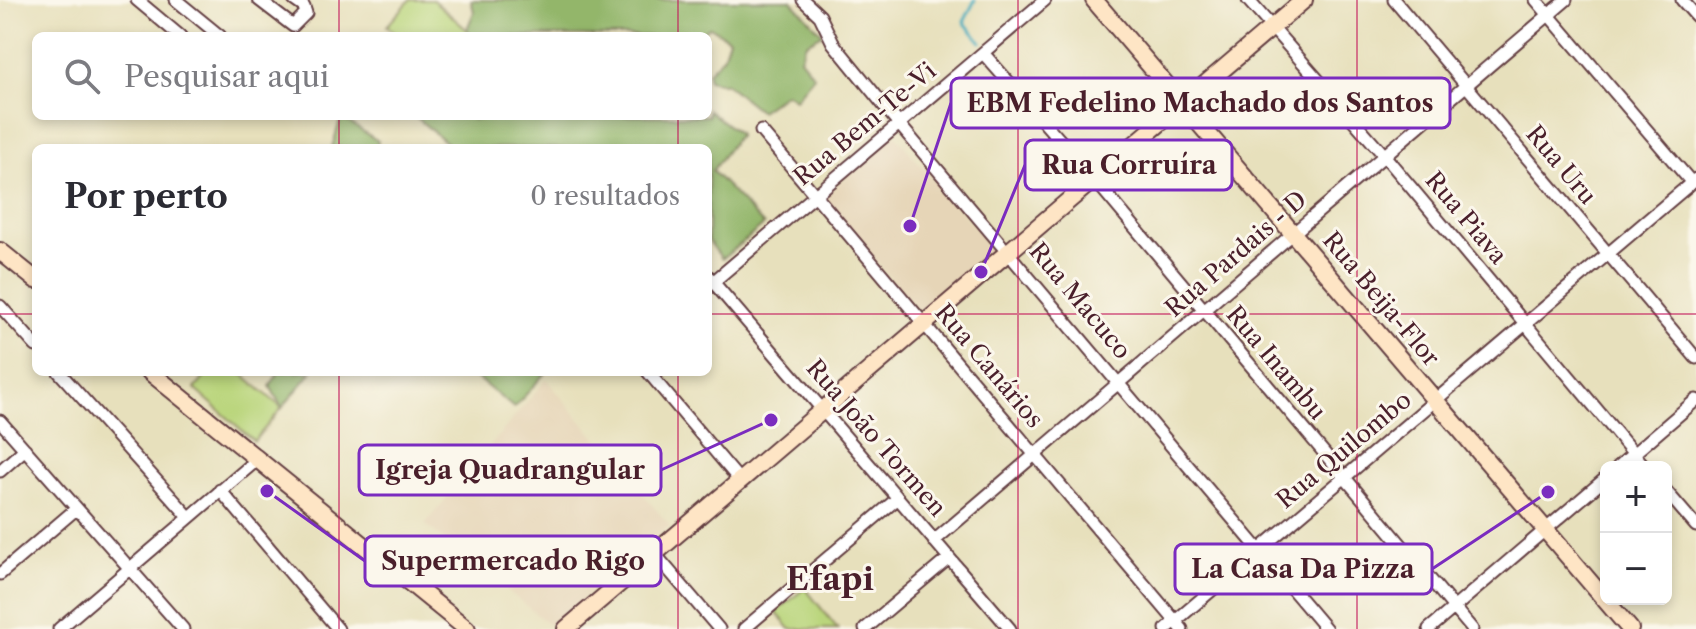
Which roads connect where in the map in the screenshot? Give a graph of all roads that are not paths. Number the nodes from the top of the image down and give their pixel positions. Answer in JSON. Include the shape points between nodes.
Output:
{"nodes":[{"id":1,"x":137,"y":0,"type":"edge"},
{"id":2,"x":176,"y":0,"type":"edge"},
{"id":3,"x":259,"y":0,"type":"edge"},
{"id":4,"x":294,"y":0,"type":"edge"},
{"id":5,"x":803,"y":0,"type":"edge"},
{"id":6,"x":1045,"y":0,"type":"edge"},
{"id":7,"x":1094,"y":0,"type":"edge"},
{"id":8,"x":1248,"y":0,"type":"edge"},
{"id":9,"x":1304,"y":0,"type":"edge"},
{"id":10,"x":1394,"y":0,"type":"edge"},
{"id":11,"x":1536,"y":0,"type":"edge"},
{"id":12,"x":1566,"y":0,"type":"edge"},
{"id":13,"x":1682,"y":0,"type":"edge"},
{"id":14,"x":1548,"y":15,"type":"junction"},
{"id":15,"x":1696,"y":16,"type":"edge"},
{"id":16,"x":1272,"y":27,"type":"junction"},
{"id":17,"x":175,"y":32,"type":"edge"},
{"id":18,"x":215,"y":32,"type":"edge"},
{"id":19,"x":983,"y":53,"type":"junction"},
{"id":20,"x":1465,"y":86,"type":"junction"},
{"id":21,"x":1182,"y":105,"type":"junction"},
{"id":22,"x":899,"y":124,"type":"junction"},
{"id":23,"x":761,"y":131,"type":"dead end"},
{"id":24,"x":1384,"y":155,"type":"junction"},
{"id":25,"x":1095,"y":180,"type":"junction"},
{"id":26,"x":1694,"y":181,"type":"edge"},
{"id":27,"x":815,"y":195,"type":"junction"},
{"id":28,"x":1294,"y":233,"type":"junction"},
{"id":29,"x":1010,"y":253,"type":"junction"},
{"id":30,"x":1608,"y":254,"type":"junction"},
{"id":31,"x":2,"y":258,"type":"edge"},
{"id":32,"x":32,"y":277,"type":"edge"},
{"id":33,"x":712,"y":277,"type":"edge"},
{"id":34,"x":712,"y":281,"type":"edge"},
{"id":35,"x":0,"y":306,"type":"edge"},
{"id":36,"x":1204,"y":310,"type":"junction"},
{"id":37,"x":925,"y":324,"type":"junction"},
{"id":38,"x":1526,"y":324,"type":"junction"},
{"id":39,"x":32,"y":342,"type":"edge"},
{"id":40,"x":1696,"y":358,"type":"edge"},
{"id":41,"x":63,"y":376,"type":"edge"},
{"id":42,"x":155,"y":376,"type":"edge"},
{"id":43,"x":651,"y":376,"type":"edge"},
{"id":44,"x":1119,"y":382,"type":"junction"},
{"id":45,"x":1696,"y":400,"type":"edge"},
{"id":46,"x":1435,"y":401,"type":"junction"},
{"id":47,"x":823,"y":411,"type":"junction"},
{"id":48,"x":0,"y":421,"type":"edge"},
{"id":49,"x":25,"y":449,"type":"junction"},
{"id":50,"x":1634,"y":454,"type":"junction"},
{"id":51,"x":1035,"y":455,"type":"junction"},
{"id":52,"x":258,"y":459,"type":"junction"},
{"id":53,"x":1625,"y":461,"type":"edge"},
{"id":54,"x":1640,"y":461,"type":"edge"},
{"id":55,"x":0,"y":471,"type":"edge"},
{"id":56,"x":1344,"y":478,"type":"junction"},
{"id":57,"x":741,"y":482,"type":"junction"},
{"id":58,"x":1600,"y":483,"type":"edge"},
{"id":59,"x":220,"y":490,"type":"junction"},
{"id":60,"x":898,"y":498,"type":"junction"},
{"id":61,"x":1672,"y":498,"type":"edge"},
{"id":62,"x":76,"y":509,"type":"junction"},
{"id":63,"x":189,"y":517,"type":"junction"},
{"id":64,"x":1696,"y":526,"type":"edge"},
{"id":65,"x":1544,"y":530,"type":"junction"},
{"id":66,"x":934,"y":541,"type":"junction"},
{"id":67,"x":1259,"y":550,"type":"junction"},
{"id":68,"x":655,"y":554,"type":"junction"},
{"id":69,"x":949,"y":558,"type":"junction"},
{"id":70,"x":128,"y":569,"type":"junction"},
{"id":71,"x":0,"y":574,"type":"edge"},
{"id":72,"x":1454,"y":608,"type":"junction"},
{"id":73,"x":1175,"y":626,"type":"edge"},
{"id":74,"x":59,"y":629,"type":"edge"},
{"id":75,"x":183,"y":629,"type":"edge"},
{"id":76,"x":338,"y":629,"type":"edge"},
{"id":77,"x":467,"y":629,"type":"edge"},
{"id":78,"x":566,"y":629,"type":"edge"},
{"id":79,"x":719,"y":629,"type":"edge"},
{"id":80,"x":744,"y":629,"type":"edge"},
{"id":81,"x":865,"y":629,"type":"edge"},
{"id":82,"x":1010,"y":629,"type":"edge"},
{"id":83,"x":1326,"y":629,"type":"edge"},
{"id":84,"x":1429,"y":629,"type":"edge"},
{"id":85,"x":1472,"y":629,"type":"edge"},
{"id":86,"x":1630,"y":629,"type":"edge"}],
"edges":[{"from":1,"to":17,"type":"street"},
{"from":2,"to":18,"type":"street"},
{"from":3,"to":4,"type":"street","via":[[293,26],[306,13]]},
{"from":5,"to":22,"type":"street","name":"Rua Macuco"},
{"from":6,"to":19,"type":"street","name":"Rua Bem-Te-Vi"},
{"from":7,"to":21,"type":"street","name":"Rua Beija-Flor"},
{"from":8,"to":16,"type":"street","name":"Rua Piava"},
{"from":9,"to":16,"type":"street"},
{"from":10,"to":20,"type":"street","name":"Rua Uru"},
{"from":11,"to":14,"type":"street"},
{"from":12,"to":14,"type":"street","name":"Rua Pardais - D"},
{"from":13,"to":15,"type":"street"},
{"from":14,"to":20,"type":"street","name":"Rua Pardais - D"},
{"from":14,"to":26,"type":"street"},
{"from":16,"to":21,"type":"street"},
{"from":16,"to":24,"type":"street","name":"Rua Piava"},
{"from":19,"to":22,"type":"street","name":"Rua Bem-Te-Vi"},
{"from":19,"to":25,"type":"street","name":"Rua Inambu"},
{"from":20,"to":24,"type":"street","name":"Rua Pardais - D"},
{"from":20,"to":30,"type":"street","name":"Rua Uru"},
{"from":21,"to":25,"type":"street"},
{"from":21,"to":28,"type":"street","name":"Rua Beija-Flor"},
{"from":22,"to":27,"type":"street","name":"Rua Bem-Te-Vi"},
{"from":22,"to":29,"type":"street","name":"Rua Macuco"},
{"from":23,"to":27,"type":"street","name":"Rua Canários"},
{"from":24,"to":28,"type":"street","name":"Rua Pardais - D"},
{"from":24,"to":38,"type":"street","name":"Rua Piava"},
{"from":25,"to":29,"type":"street"},
{"from":25,"to":36,"type":"street","name":"Rua Inambu"},
{"from":26,"to":30,"type":"street","name":"Rua Quilombo"},
{"from":27,"to":33,"type":"street","name":"Rua Bem-Te-Vi"},
{"from":27,"to":37,"type":"street","name":"Rua Canários"},
{"from":28,"to":36,"type":"street","name":"Rua Pardais - D"},
{"from":28,"to":46,"type":"street","name":"Rua Beija-Flor"},
{"from":29,"to":37,"type":"street"},
{"from":29,"to":44,"type":"street","name":"Rua Macuco"},
{"from":30,"to":38,"type":"street","name":"Rua Quilombo"},
{"from":30,"to":40,"type":"street","name":"Rua Uru"},
{"from":31,"to":32,"type":"street"},
{"from":34,"to":47,"type":"street","name":"Rua João Tormen"},
{"from":35,"to":39,"type":"street"},
{"from":36,"to":44,"type":"street","name":"Rua Pardais - D"},
{"from":36,"to":56,"type":"street","name":"Rua Inambu"},
{"from":37,"to":47,"type":"street"},
{"from":37,"to":51,"type":"street","name":"Rua Canários"},
{"from":38,"to":46,"type":"street","name":"Rua Quilombo"},
{"from":38,"to":50,"type":"street","name":"Rua Piava"},
{"from":41,"to":63,"type":"street"},
{"from":42,"to":52,"type":"street"},
{"from":43,"to":57,"type":"street"},
{"from":44,"to":51,"type":"street","name":"Rua Pardais - D"},
{"from":44,"to":67,"type":"street","name":"Rua Macuco"},
{"from":45,"to":50,"type":"street"},
{"from":46,"to":56,"type":"street","name":"Rua Quilombo"},
{"from":46,"to":65,"type":"street","name":"Rua Beija-Flor"},
{"from":47,"to":57,"type":"street"},
{"from":47,"to":60,"type":"street","name":"Rua João Tormen"},
{"from":48,"to":49,"type":"street"},
{"from":49,"to":55,"type":"street"},
{"from":49,"to":62,"type":"street"},
{"from":50,"to":53,"type":"street"},
{"from":50,"to":54,"type":"street","name":"Rua Piava"},
{"from":51,"to":66,"type":"street","name":"Rua Pardais - D"},
{"from":51,"to":73,"type":"street","name":"Rua Canários"},
{"from":52,"to":59,"type":"street"},
{"from":52,"to":77,"type":"street"},
{"from":56,"to":67,"type":"street","name":"Rua Quilombo"},
{"from":56,"to":72,"type":"street","name":"Rua Inambu"},
{"from":57,"to":68,"type":"street"},
{"from":58,"to":65,"type":"street"},
{"from":59,"to":63,"type":"street"},
{"from":59,"to":76,"type":"street"},
{"from":60,"to":66,"type":"street","name":"Rua João Tormen"},
{"from":60,"to":80,"type":"street"},
{"from":61,"to":64,"type":"street"},
{"from":62,"to":70,"type":"street"},
{"from":62,"to":71,"type":"street"},
{"from":63,"to":70,"type":"street"},
{"from":65,"to":72,"type":"street"},
{"from":65,"to":86,"type":"street","name":"Rua Beija-Flor"},
{"from":66,"to":69,"type":"street","name":"Rua João Tormen"},
{"from":67,"to":73,"type":"street","name":"Rua Quilombo"},
{"from":67,"to":83,"type":"street","name":"Rua Macuco"},
{"from":68,"to":78,"type":"street"},
{"from":68,"to":79,"type":"street"},
{"from":69,"to":81,"type":"street"},
{"from":69,"to":82,"type":"street","name":"Rua João Tormen"},
{"from":70,"to":74,"type":"street"},
{"from":70,"to":75,"type":"street"},
{"from":72,"to":84,"type":"street"},
{"from":72,"to":85,"type":"street","name":"Rua Inambu"}]}
